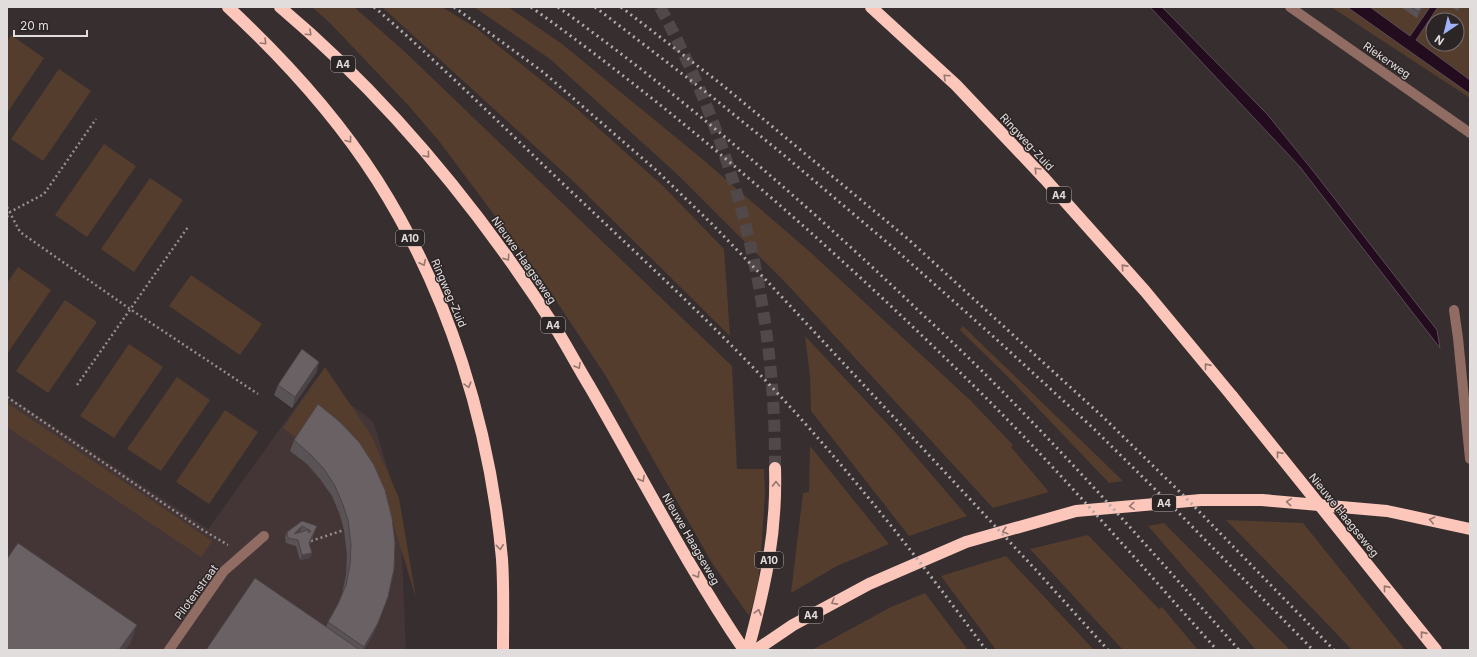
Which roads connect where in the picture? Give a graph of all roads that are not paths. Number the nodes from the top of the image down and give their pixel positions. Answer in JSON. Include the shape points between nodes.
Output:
{"nodes":[{"id":1,"x":228,"y":7,"type":"edge"},
{"id":2,"x":280,"y":7,"type":"edge"},
{"id":3,"x":871,"y":7,"type":"edge"},
{"id":4,"x":1290,"y":7,"type":"edge"},
{"id":5,"x":1470,"y":133,"type":"edge"},
{"id":6,"x":1454,"y":310,"type":"dead end"},
{"id":7,"x":1232,"y":396,"type":"joint"},
{"id":8,"x":1470,"y":459,"type":"edge"},
{"id":9,"x":775,"y":468,"type":"tunnel mouth"},
{"id":10,"x":1470,"y":529,"type":"edge"},
{"id":11,"x":264,"y":536,"type":"dead end"},
{"id":12,"x":169,"y":650,"type":"edge"},
{"id":13,"x":503,"y":650,"type":"edge"},
{"id":14,"x":744,"y":650,"type":"edge"},
{"id":15,"x":748,"y":650,"type":"edge"},
{"id":16,"x":756,"y":650,"type":"edge"},
{"id":17,"x":1436,"y":650,"type":"edge"}],
"edges":[{"from":1,"to":13,"type":"highway","name":"Ringweg-Zuid","number":"A10","one_way":true,"via":[[285,64],[356,148],[403,223],[427,272],[457,346],[480,423],[496,509],[502,561]]},
{"from":2,"to":14,"type":"highway","name":"Nieuwe Haagseweg","number":"A4","one_way":true,"via":[[343,64],[402,126],[487,229],[558,333],[623,443],[677,542]]},
{"from":7,"to":3,"type":"highway","name":"Ringweg-Zuid","number":"A4","one_way":true,"via":[[1145,291],[1045,179],[956,85]]},
{"from":4,"to":5,"type":"street","name":"Riekerweg"},
{"from":6,"to":8,"type":"street"},
{"from":17,"to":7,"type":"highway","name":"Nieuwe Haagseweg","number":"A4","one_way":true,"bridge":true},
{"from":15,"to":9,"type":"highway","number":"A10","one_way":true,"via":[[761,601],[772,542],[776,497]]},
{"from":10,"to":16,"type":"highway","number":"A4","one_way":true,"via":[[1387,511],[1262,500],[1202,500],[1076,511],[966,542],[869,584],[793,625]]},
{"from":11,"to":12,"type":"street","name":"Pilotenstraat","via":[[224,571]]}]}
